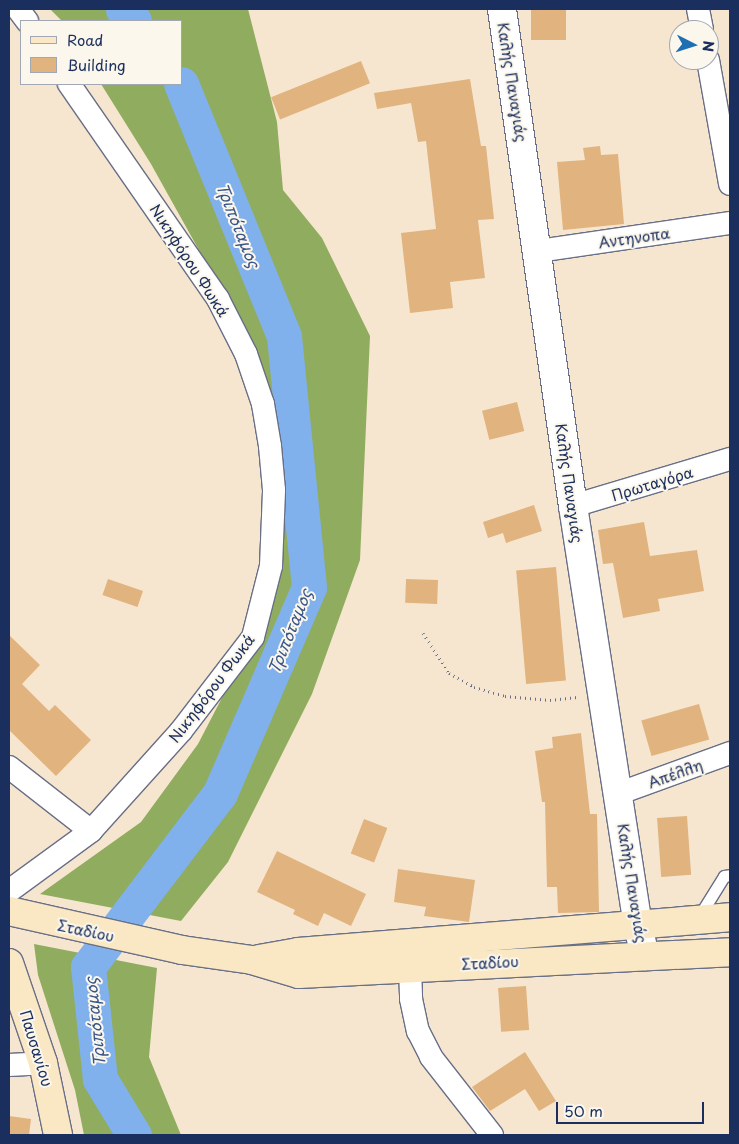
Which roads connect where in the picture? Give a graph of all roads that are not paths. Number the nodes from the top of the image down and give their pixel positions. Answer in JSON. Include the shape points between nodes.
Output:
{"nodes":[{"id":1,"x":18,"y":9,"type":"edge"},
{"id":2,"x":502,"y":9,"type":"edge"},
{"id":3,"x":26,"y":20,"type":"edge"},
{"id":4,"x":710,"y":70,"type":"edge"},
{"id":5,"x":70,"y":85,"type":"edge"},
{"id":6,"x":730,"y":184,"type":"edge"},
{"id":7,"x":730,"y":223,"type":"edge"},
{"id":8,"x":538,"y":251,"type":"junction"},
{"id":9,"x":730,"y":459,"type":"edge"},
{"id":10,"x":573,"y":506,"type":"junction"},
{"id":11,"x":730,"y":753,"type":"edge"},
{"id":12,"x":9,"y":767,"type":"edge"},
{"id":13,"x":620,"y":793,"type":"junction"},
{"id":14,"x":91,"y":831,"type":"junction"},
{"id":15,"x":730,"y":876,"type":"edge"},
{"id":16,"x":9,"y":891,"type":"edge"},
{"id":17,"x":9,"y":911,"type":"edge"},
{"id":18,"x":730,"y":917,"type":"edge"},
{"id":19,"x":696,"y":921,"type":"junction"},
{"id":20,"x":638,"y":926,"type":"junction"},
{"id":21,"x":730,"y":952,"type":"edge"},
{"id":22,"x":646,"y":956,"type":"junction"},
{"id":23,"x":252,"y":960,"type":"junction"},
{"id":24,"x":9,"y":963,"type":"edge"},
{"id":25,"x":410,"y":967,"type":"junction"},
{"id":26,"x":43,"y":1063,"type":"junction"},
{"id":27,"x":9,"y":1065,"type":"edge"},
{"id":28,"x":58,"y":1135,"type":"edge"},
{"id":29,"x":492,"y":1135,"type":"edge"}],
"edges":[{"from":1,"to":3,"type":"street"},
{"from":2,"to":8,"type":"street","name":"Καλής Παναγιάς"},
{"from":4,"to":6,"type":"street"},
{"from":5,"to":14,"type":"street","name":"Νικηφόρου Φωκά","via":[[218,299],[246,354],[263,404],[274,490],[271,566],[253,637],[181,731]]},
{"from":7,"to":8,"type":"street","name":"Αντηνοπα"},
{"from":8,"to":10,"type":"street","name":"Καλής Παναγιάς"},
{"from":9,"to":10,"type":"street","name":"Πρωταγόρα"},
{"from":10,"to":13,"type":"street","name":"Καλής Παναγιάς"},
{"from":11,"to":13,"type":"street","name":"Απέλλη"},
{"from":12,"to":14,"type":"street"},
{"from":13,"to":20,"type":"street","name":"Καλής Παναγιάς"},
{"from":14,"to":16,"type":"street","name":"Νικηφόρου Φωκά"},
{"from":15,"to":19,"type":"lane","via":[[724,876]]},
{"from":17,"to":23,"type":"main road","name":"Σταδίου","via":[[182,950]]},
{"from":18,"to":19,"type":"main road","name":"Σταδίου"},
{"from":19,"to":20,"type":"main road","name":"Σταδίου"},
{"from":20,"to":22,"type":"street","name":"Καλής Παναγιάς"},
{"from":20,"to":23,"type":"main road","name":"Σταδίου","via":[[298,952]]},
{"from":21,"to":22,"type":"main road","name":"Σταδίου"},
{"from":22,"to":25,"type":"main road","name":"Σταδίου"},
{"from":23,"to":25,"type":"main road","name":"Σταδίου","via":[[299,974]]},
{"from":24,"to":26,"type":"main road","name":"Παυσανίου"},
{"from":25,"to":29,"type":"street","via":[[411,999],[418,1031],[431,1057]]},
{"from":26,"to":27,"type":"street"},
{"from":26,"to":28,"type":"main road","name":"Παυσανίου"}]}
